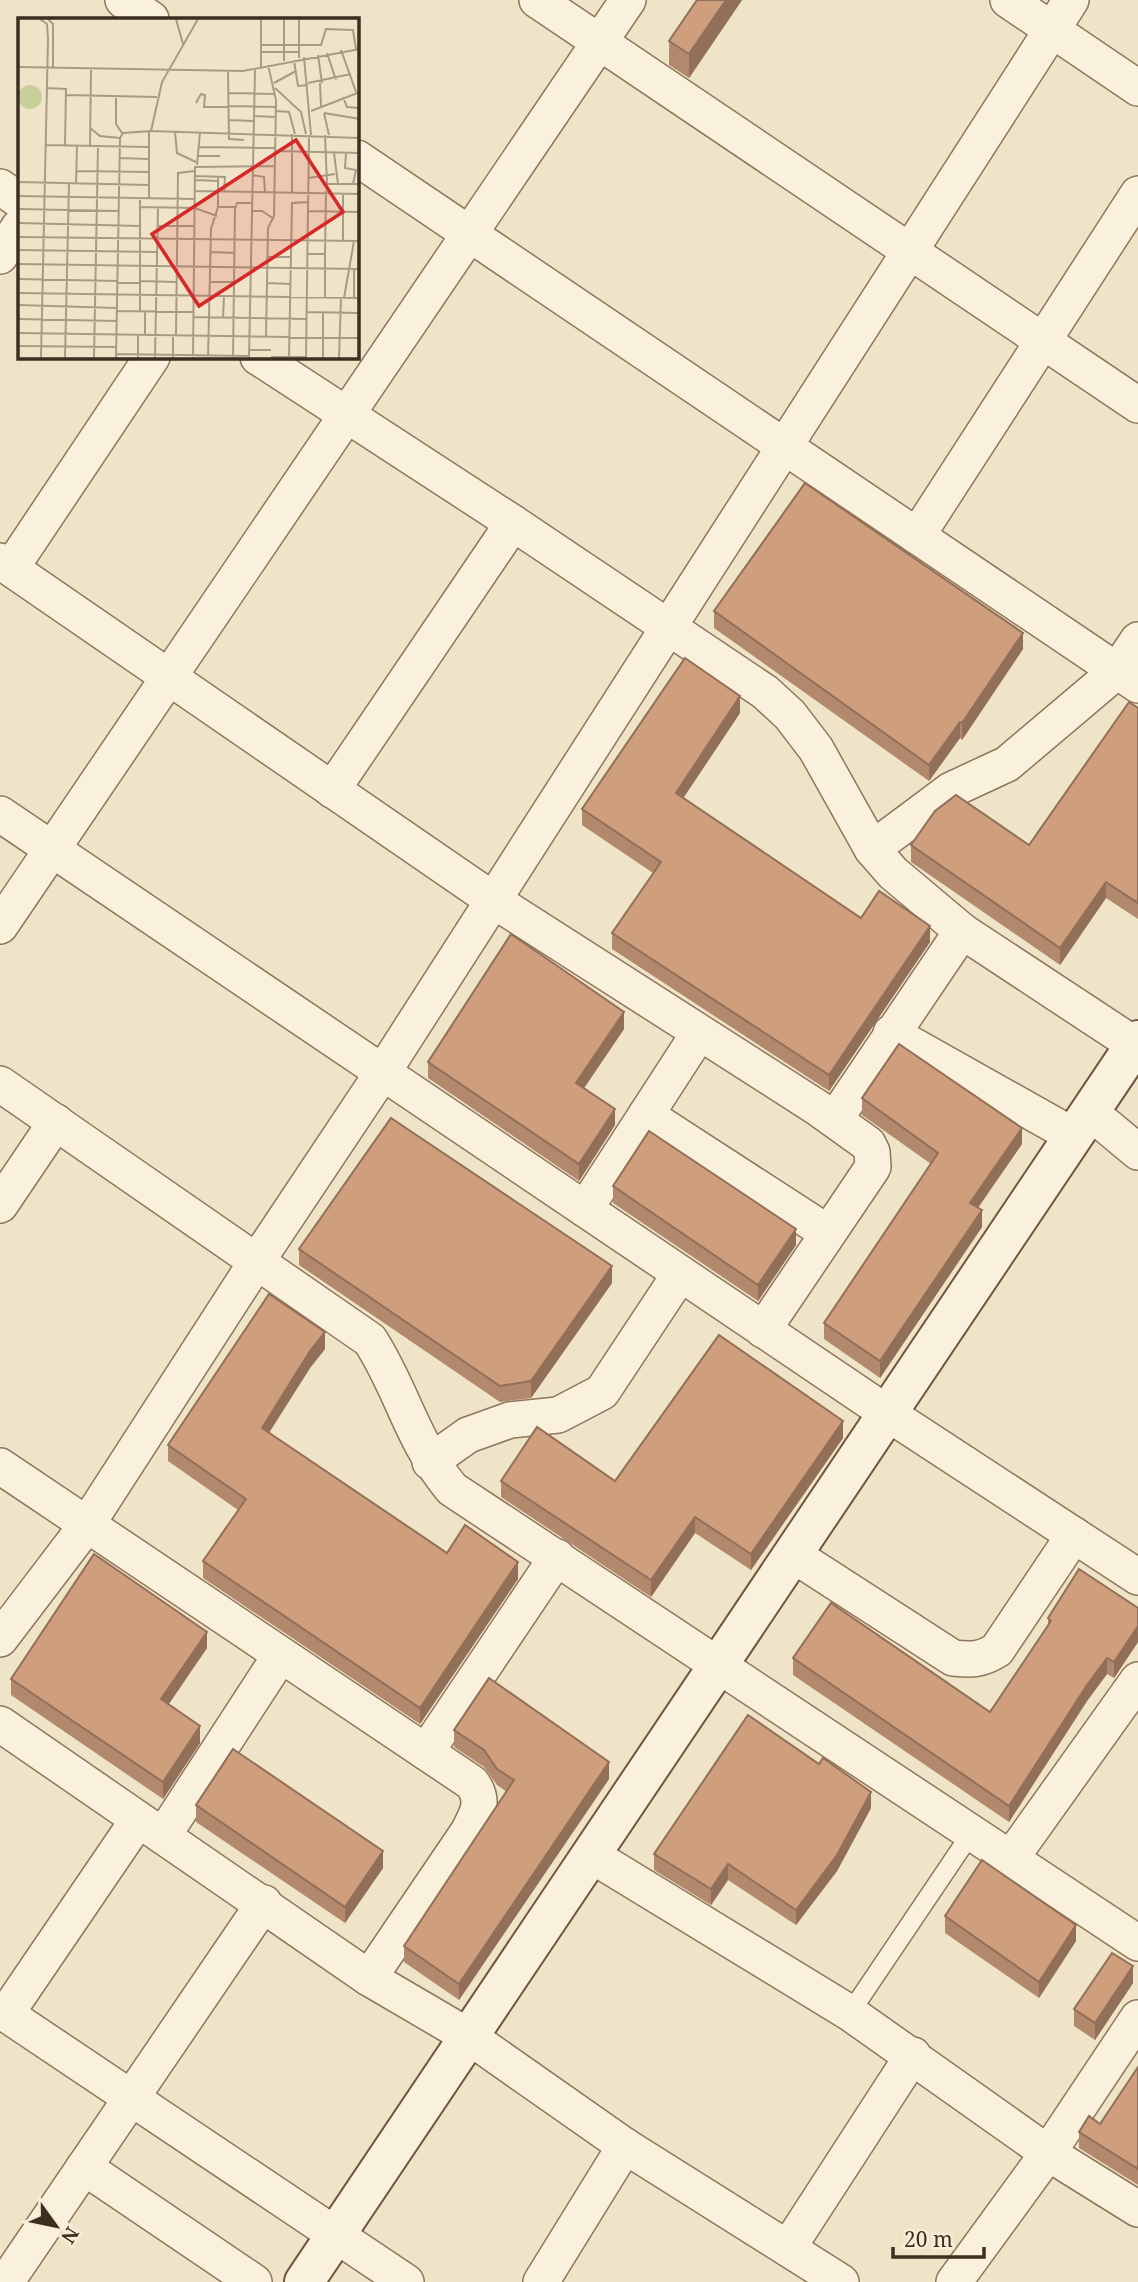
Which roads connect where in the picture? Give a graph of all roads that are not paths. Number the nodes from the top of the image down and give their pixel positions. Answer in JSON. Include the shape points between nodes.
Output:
{"nodes":[{"id":1,"x":123,"y":0,"type":"edge"},
{"id":2,"x":171,"y":0,"type":"edge"},
{"id":3,"x":537,"y":0,"type":"edge"},
{"id":4,"x":628,"y":0,"type":"edge"},
{"id":5,"x":1008,"y":0,"type":"edge"},
{"id":6,"x":1071,"y":0,"type":"edge"},
{"id":7,"x":150,"y":18,"type":"edge"},
{"id":8,"x":159,"y":18,"type":"edge"},
{"id":9,"x":1052,"y":30,"type":"junction"},
{"id":10,"x":600,"y":42,"type":"junction"},
{"id":11,"x":1138,"y":88,"type":"edge"},
{"id":12,"x":359,"y":159,"type":"edge"},
{"id":13,"x":0,"y":187,"type":"edge"},
{"id":14,"x":1138,"y":194,"type":"edge"},
{"id":15,"x":18,"y":199,"type":"edge"},
{"id":16,"x":18,"y":229,"type":"edge"},
{"id":17,"x":470,"y":234,"type":"junction"},
{"id":18,"x":910,"y":251,"type":"junction"},
{"id":19,"x":0,"y":256,"type":"edge"},
{"id":20,"x":1043,"y":341,"type":"junction"},
{"id":21,"x":151,"y":359,"type":"edge"},
{"id":22,"x":261,"y":359,"type":"edge"},
{"id":23,"x":1138,"y":405,"type":"edge"},
{"id":24,"x":347,"y":415,"type":"junction"},
{"id":25,"x":783,"y":446,"type":"junction"},
{"id":26,"x":513,"y":523,"type":"junction"},
{"id":27,"x":917,"y":536,"type":"junction"},
{"id":28,"x":5,"y":565,"type":"edge"},
{"id":29,"x":667,"y":627,"type":"junction"},
{"id":30,"x":1138,"y":640,"type":"edge"},
{"id":31,"x":1128,"y":678,"type":"edge"},
{"id":32,"x":168,"y":679,"type":"junction"},
{"id":33,"x":332,"y":790,"type":"junction"},
{"id":34,"x":0,"y":814,"type":"edge"},
{"id":35,"x":52,"y":849,"type":"junction"},
{"id":36,"x":872,"y":849,"type":"junction"},
{"id":37,"x":493,"y":900,"type":"junction"},
{"id":38,"x":0,"y":926,"type":"edge"},
{"id":39,"x":962,"y":930,"type":"junction"},
{"id":40,"x":699,"y":1033,"type":"junction"},
{"id":41,"x":891,"y":1033,"type":"junction"},
{"id":42,"x":1137,"y":1044,"type":"edge"},
{"id":43,"x":383,"y":1072,"type":"junction"},
{"id":44,"x":0,"y":1084,"type":"edge"},
{"id":45,"x":822,"y":1111,"type":"junction"},
{"id":46,"x":646,"y":1115,"type":"junction"},
{"id":47,"x":56,"y":1122,"type":"junction"},
{"id":48,"x":1082,"y":1124,"type":"junction"},
{"id":49,"x":1138,"y":1152,"type":"edge"},
{"id":50,"x":0,"y":1205,"type":"edge"},
{"id":51,"x":584,"y":1209,"type":"junction"},
{"id":52,"x":828,"y":1233,"type":"junction"},
{"id":53,"x":257,"y":1261,"type":"junction"},
{"id":54,"x":680,"y":1274,"type":"junction"},
{"id":55,"x":763,"y":1330,"type":"junction"},
{"id":56,"x":887,"y":1413,"type":"junction"},
{"id":57,"x":430,"y":1462,"type":"junction"},
{"id":58,"x":0,"y":1466,"type":"edge"},
{"id":59,"x":86,"y":1526,"type":"junction"},
{"id":60,"x":1074,"y":1535,"type":"junction"},
{"id":61,"x":792,"y":1554,"type":"junction"},
{"id":62,"x":557,"y":1557,"type":"junction"},
{"id":63,"x":1138,"y":1577,"type":"edge"},
{"id":64,"x":0,"y":1639,"type":"edge"},
{"id":65,"x":280,"y":1656,"type":"junction"},
{"id":66,"x":719,"y":1663,"type":"junction"},
{"id":67,"x":1138,"y":1680,"type":"edge"},
{"id":68,"x":0,"y":1724,"type":"edge"},
{"id":69,"x":426,"y":1752,"type":"junction"},
{"id":70,"x":150,"y":1828,"type":"junction"},
{"id":71,"x":972,"y":1832,"type":"junction"},
{"id":72,"x":591,"y":1855,"type":"junction"},
{"id":73,"x":1011,"y":1858,"type":"junction"},
{"id":74,"x":264,"y":1903,"type":"junction"},
{"id":75,"x":1138,"y":1943,"type":"edge"},
{"id":76,"x":369,"y":1978,"type":"junction"},
{"id":77,"x":3,"y":2012,"type":"edge"},
{"id":78,"x":850,"y":2013,"type":"junction"},
{"id":79,"x":1138,"y":2018,"type":"edge"},
{"id":80,"x":468,"y":2036,"type":"junction"},
{"id":81,"x":913,"y":2055,"type":"junction"},
{"id":82,"x":131,"y":2097,"type":"junction"},
{"id":83,"x":625,"y":2146,"type":"junction"},
{"id":84,"x":1048,"y":2153,"type":"junction"},
{"id":85,"x":84,"y":2168,"type":"junction"},
{"id":86,"x":1138,"y":2209,"type":"edge"},
{"id":87,"x":337,"y":2234,"type":"junction"},
{"id":88,"x":788,"y":2248,"type":"junction"},
{"id":89,"x":3,"y":2282,"type":"edge"},
{"id":90,"x":254,"y":2282,"type":"edge"},
{"id":91,"x":304,"y":2282,"type":"edge"},
{"id":92,"x":406,"y":2282,"type":"edge"},
{"id":93,"x":541,"y":2282,"type":"edge"},
{"id":94,"x":841,"y":2282,"type":"edge"},
{"id":95,"x":954,"y":2282,"type":"edge"}],
"edges":[{"from":1,"to":7,"type":"street"},
{"from":2,"to":8,"type":"street"},
{"from":3,"to":10,"type":"street"},
{"from":4,"to":10,"type":"street"},
{"from":5,"to":9,"type":"street"},
{"from":6,"to":9,"type":"street"},
{"from":9,"to":11,"type":"street"},
{"from":9,"to":18,"type":"street"},
{"from":10,"to":17,"type":"street"},
{"from":10,"to":18,"type":"street"},
{"from":12,"to":17,"type":"street"},
{"from":13,"to":15,"type":"street"},
{"from":14,"to":20,"type":"street"},
{"from":16,"to":19,"type":"street"},
{"from":17,"to":24,"type":"street"},
{"from":17,"to":25,"type":"street"},
{"from":18,"to":20,"type":"street"},
{"from":18,"to":25,"type":"street"},
{"from":20,"to":23,"type":"street"},
{"from":20,"to":27,"type":"street"},
{"from":21,"to":28,"type":"street"},
{"from":22,"to":24,"type":"street"},
{"from":24,"to":26,"type":"street"},
{"from":24,"to":32,"type":"street"},
{"from":25,"to":27,"type":"street"},
{"from":25,"to":29,"type":"street"},
{"from":26,"to":29,"type":"street"},
{"from":26,"to":33,"type":"street"},
{"from":27,"to":31,"type":"street"},
{"from":28,"to":32,"type":"street"},
{"from":29,"to":36,"type":"street","via":[[765,692],[790,715],[840,789]]},
{"from":29,"to":37,"type":"street"},
{"from":30,"to":31,"type":"street"},
{"from":31,"to":36,"type":"street","via":[[1007,764],[951,790]]},
{"from":32,"to":33,"type":"street"},
{"from":32,"to":35,"type":"street"},
{"from":33,"to":37,"type":"street"},
{"from":34,"to":35,"type":"street"},
{"from":35,"to":38,"type":"street"},
{"from":35,"to":43,"type":"street"},
{"from":36,"to":39,"type":"street","via":[[893,873]]},
{"from":37,"to":40,"type":"street"},
{"from":37,"to":43,"type":"street"},
{"from":39,"to":41,"type":"street"},
{"from":39,"to":42,"type":"street"},
{"from":40,"to":45,"type":"street"},
{"from":40,"to":46,"type":"street"},
{"from":41,"to":45,"type":"street","via":[[835,1119]]},
{"from":41,"to":48,"type":"street"},
{"from":42,"to":48,"type":"street"},
{"from":43,"to":51,"type":"street"},
{"from":43,"to":53,"type":"street"},
{"from":44,"to":47,"type":"street"},
{"from":45,"to":52,"type":"street","via":[[868,1144],[873,1167]]},
{"from":46,"to":51,"type":"street"},
{"from":46,"to":52,"type":"street"},
{"from":47,"to":50,"type":"street"},
{"from":47,"to":53,"type":"street"},
{"from":48,"to":49,"type":"street"},
{"from":48,"to":56,"type":"street"},
{"from":51,"to":54,"type":"street"},
{"from":52,"to":55,"type":"street"},
{"from":53,"to":57,"type":"street","via":[[370,1340],[388,1368],[405,1416]]},
{"from":53,"to":59,"type":"street"},
{"from":54,"to":55,"type":"street"},
{"from":54,"to":57,"type":"street","via":[[602,1392],[558,1415],[510,1420],[468,1435]]},
{"from":55,"to":56,"type":"street"},
{"from":56,"to":60,"type":"street"},
{"from":56,"to":61,"type":"street"},
{"from":57,"to":62,"type":"street","via":[[452,1489]]},
{"from":58,"to":59,"type":"street"},
{"from":59,"to":64,"type":"street"},
{"from":59,"to":65,"type":"street"},
{"from":60,"to":61,"type":"street","via":[[997,1650],[971,1660],[953,1658]]},
{"from":60,"to":63,"type":"street"},
{"from":61,"to":66,"type":"street"},
{"from":62,"to":66,"type":"street"},
{"from":62,"to":69,"type":"street"},
{"from":65,"to":69,"type":"street"},
{"from":65,"to":70,"type":"street"},
{"from":66,"to":71,"type":"street"},
{"from":66,"to":72,"type":"street"},
{"from":67,"to":73,"type":"street"},
{"from":68,"to":70,"type":"street"},
{"from":69,"to":76,"type":"street","via":[[472,1783],[481,1795],[479,1811]]},
{"from":70,"to":74,"type":"street"},
{"from":70,"to":77,"type":"street"},
{"from":71,"to":73,"type":"street"},
{"from":71,"to":78,"type":"lane"},
{"from":72,"to":78,"type":"street"},
{"from":72,"to":80,"type":"street"},
{"from":73,"to":75,"type":"street"},
{"from":74,"to":76,"type":"street"},
{"from":74,"to":82,"type":"street"},
{"from":76,"to":80,"type":"street"},
{"from":77,"to":82,"type":"street"},
{"from":78,"to":81,"type":"street"},
{"from":79,"to":84,"type":"street"},
{"from":80,"to":83,"type":"street"},
{"from":80,"to":87,"type":"street"},
{"from":81,"to":84,"type":"street"},
{"from":81,"to":88,"type":"street"},
{"from":82,"to":85,"type":"street"},
{"from":82,"to":87,"type":"street"},
{"from":83,"to":88,"type":"street"},
{"from":83,"to":93,"type":"street"},
{"from":84,"to":86,"type":"street"},
{"from":84,"to":95,"type":"street"},
{"from":85,"to":89,"type":"street"},
{"from":85,"to":90,"type":"street"},
{"from":87,"to":91,"type":"street"},
{"from":87,"to":92,"type":"street"},
{"from":88,"to":94,"type":"street"}]}
